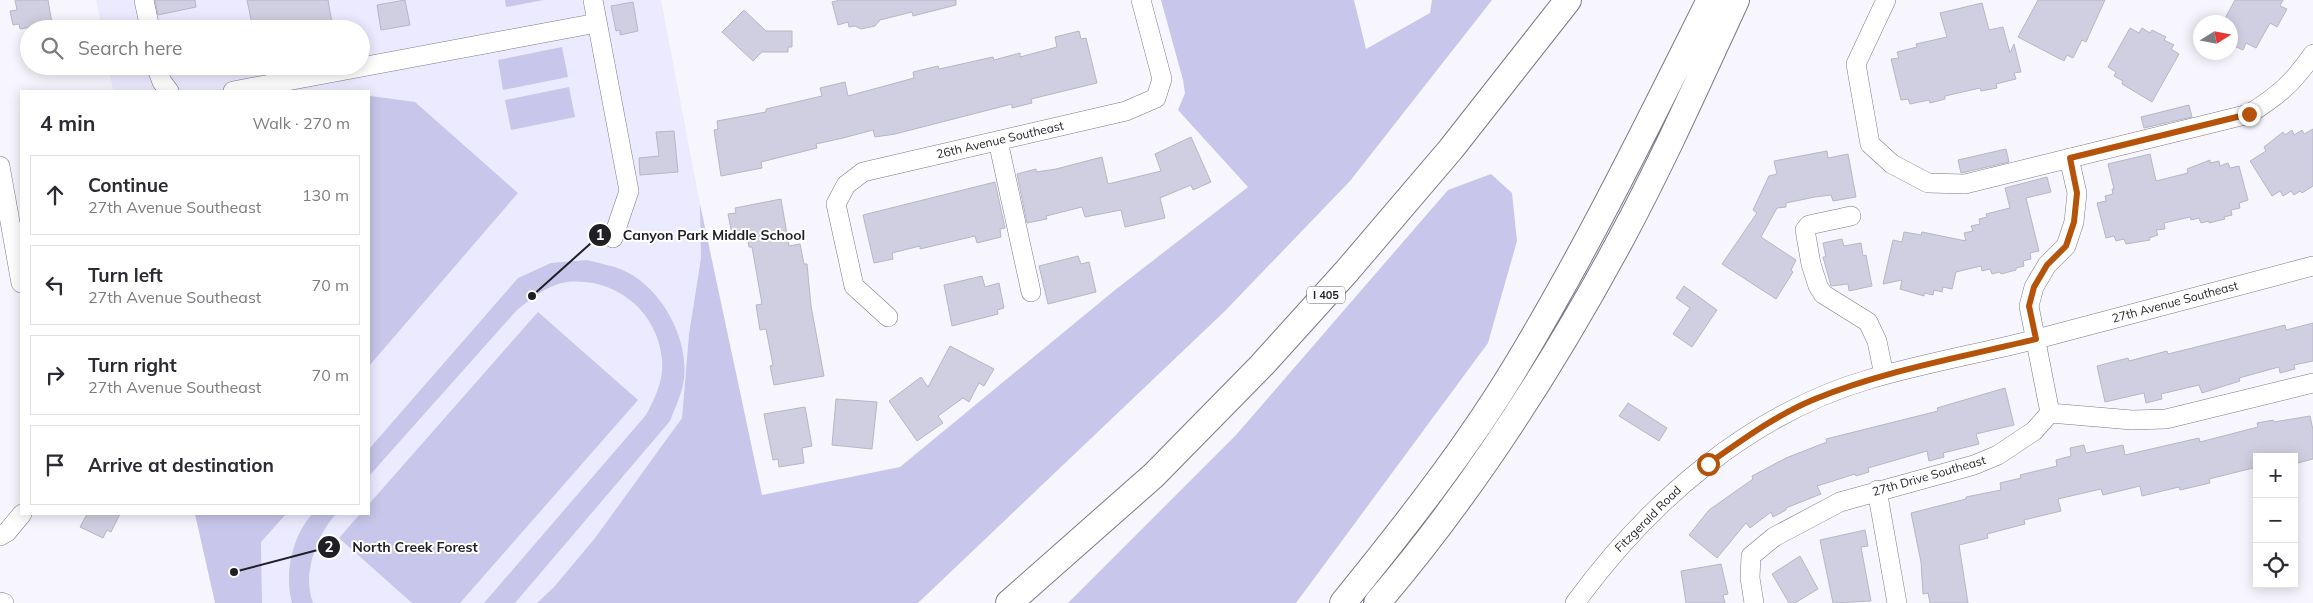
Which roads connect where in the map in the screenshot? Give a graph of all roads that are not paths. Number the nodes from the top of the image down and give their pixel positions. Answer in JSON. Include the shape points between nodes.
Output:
{"nodes":[{"id":1,"x":144,"y":0,"type":"edge"},
{"id":2,"x":593,"y":0,"type":"edge"},
{"id":3,"x":1141,"y":0,"type":"edge"},
{"id":4,"x":1568,"y":0,"type":"edge"},
{"id":5,"x":1710,"y":0,"type":"edge"},
{"id":6,"x":1736,"y":0,"type":"edge"},
{"id":7,"x":1886,"y":0,"type":"edge"},
{"id":8,"x":148,"y":20,"type":"edge"},
{"id":9,"x":596,"y":23,"type":"junction"},
{"id":10,"x":2313,"y":54,"type":"edge"},
{"id":11,"x":370,"y":67,"type":"edge"},
{"id":12,"x":159,"y":75,"type":"edge"},
{"id":13,"x":328,"y":75,"type":"edge"},
{"id":14,"x":261,"y":88,"type":"edge"},
{"id":15,"x":168,"y":90,"type":"edge"},
{"id":16,"x":242,"y":90,"type":"edge"},
{"id":17,"x":998,"y":141,"type":"junction"},
{"id":18,"x":2070,"y":158,"type":"junction"},
{"id":19,"x":0,"y":166,"type":"edge"},
{"id":20,"x":1851,"y":216,"type":"dead end"},
{"id":21,"x":613,"y":238,"type":"dead end"},
{"id":22,"x":2313,"y":266,"type":"edge"},
{"id":23,"x":20,"y":277,"type":"edge"},
{"id":24,"x":1031,"y":292,"type":"dead end"},
{"id":25,"x":888,"y":317,"type":"dead end"},
{"id":26,"x":2036,"y":339,"type":"junction"},
{"id":27,"x":1884,"y":376,"type":"junction"},
{"id":28,"x":2313,"y":383,"type":"edge"},
{"id":29,"x":2050,"y":413,"type":"junction"},
{"id":30,"x":1708,"y":464,"type":"joint"},
{"id":31,"x":1877,"y":490,"type":"junction"},
{"id":32,"x":21,"y":515,"type":"edge"},
{"id":33,"x":0,"y":536,"type":"edge"},
{"id":34,"x":1054,"y":562,"type":"junction"},
{"id":35,"x":1009,"y":603,"type":"edge"},
{"id":36,"x":1029,"y":603,"type":"edge"},
{"id":37,"x":1343,"y":603,"type":"edge"},
{"id":38,"x":1378,"y":603,"type":"edge"},
{"id":39,"x":1575,"y":603,"type":"edge"},
{"id":40,"x":1754,"y":603,"type":"edge"},
{"id":41,"x":1897,"y":603,"type":"edge"}],
"edges":[{"from":1,"to":8,"type":"street"},
{"from":2,"to":9,"type":"street"},
{"from":3,"to":17,"type":"street","name":"26th Avenue Southeast","via":[[1162,78],[1156,98],[1126,111]]},
{"from":4,"to":34,"type":"highway","number":"I 405","via":[[1450,149],[1262,365],[1154,475]]},
{"from":5,"to":37,"type":"highway","via":[[1565,284],[1514,370],[1410,518]]},
{"from":6,"to":38,"type":"highway","via":[[1667,149],[1584,307],[1473,478]]},
{"from":7,"to":18,"type":"street","via":[[1856,64],[1870,144],[1892,164],[1928,183],[1965,184]]},
{"from":9,"to":11,"type":"street"},
{"from":9,"to":21,"type":"street","via":[[629,191]]},
{"from":10,"to":18,"type":"street","via":[[2297,77],[2276,97],[2249,114]]},
{"from":12,"to":15,"type":"street"},
{"from":13,"to":14,"type":"street"},
{"from":14,"to":16,"type":"street"},
{"from":17,"to":24,"type":"street"},
{"from":17,"to":25,"type":"street","name":"26th Avenue Southeast","via":[[863,172],[846,185],[836,204],[854,286]]},
{"from":18,"to":26,"type":"street","via":[[2077,193],[2074,222],[2066,246],[2047,265],[2034,287],[2029,306]]},
{"from":19,"to":23,"type":"street"},
{"from":20,"to":27,"type":"street","via":[[1809,225],[1805,230],[1811,264],[1823,294],[1868,322],[1874,331]]},
{"from":22,"to":26,"type":"street","name":"27th Avenue Southeast"},
{"from":26,"to":27,"type":"street","name":"27th Avenue Southeast"},
{"from":26,"to":29,"type":"street"},
{"from":27,"to":30,"type":"street","name":"27th Avenue Southeast","via":[[1814,399],[1762,426]]},
{"from":28,"to":29,"type":"street","via":[[2166,419],[2132,420]]},
{"from":29,"to":31,"type":"street","name":"27th Drive Southeast","via":[[2034,430],[1998,455],[1974,465]]},
{"from":30,"to":39,"type":"street","name":"Fitzgerald Road","via":[[1666,498],[1625,538]]},
{"from":31,"to":40,"type":"street","name":"27th Drive Southeast","via":[[1840,502],[1782,532],[1752,556],[1750,578]]},
{"from":31,"to":41,"type":"street"},
{"from":32,"to":33,"type":"street"},
{"from":34,"to":35,"type":"highway","number":"I 405"},
{"from":34,"to":36,"type":"highway","number":"I 405"}]}
